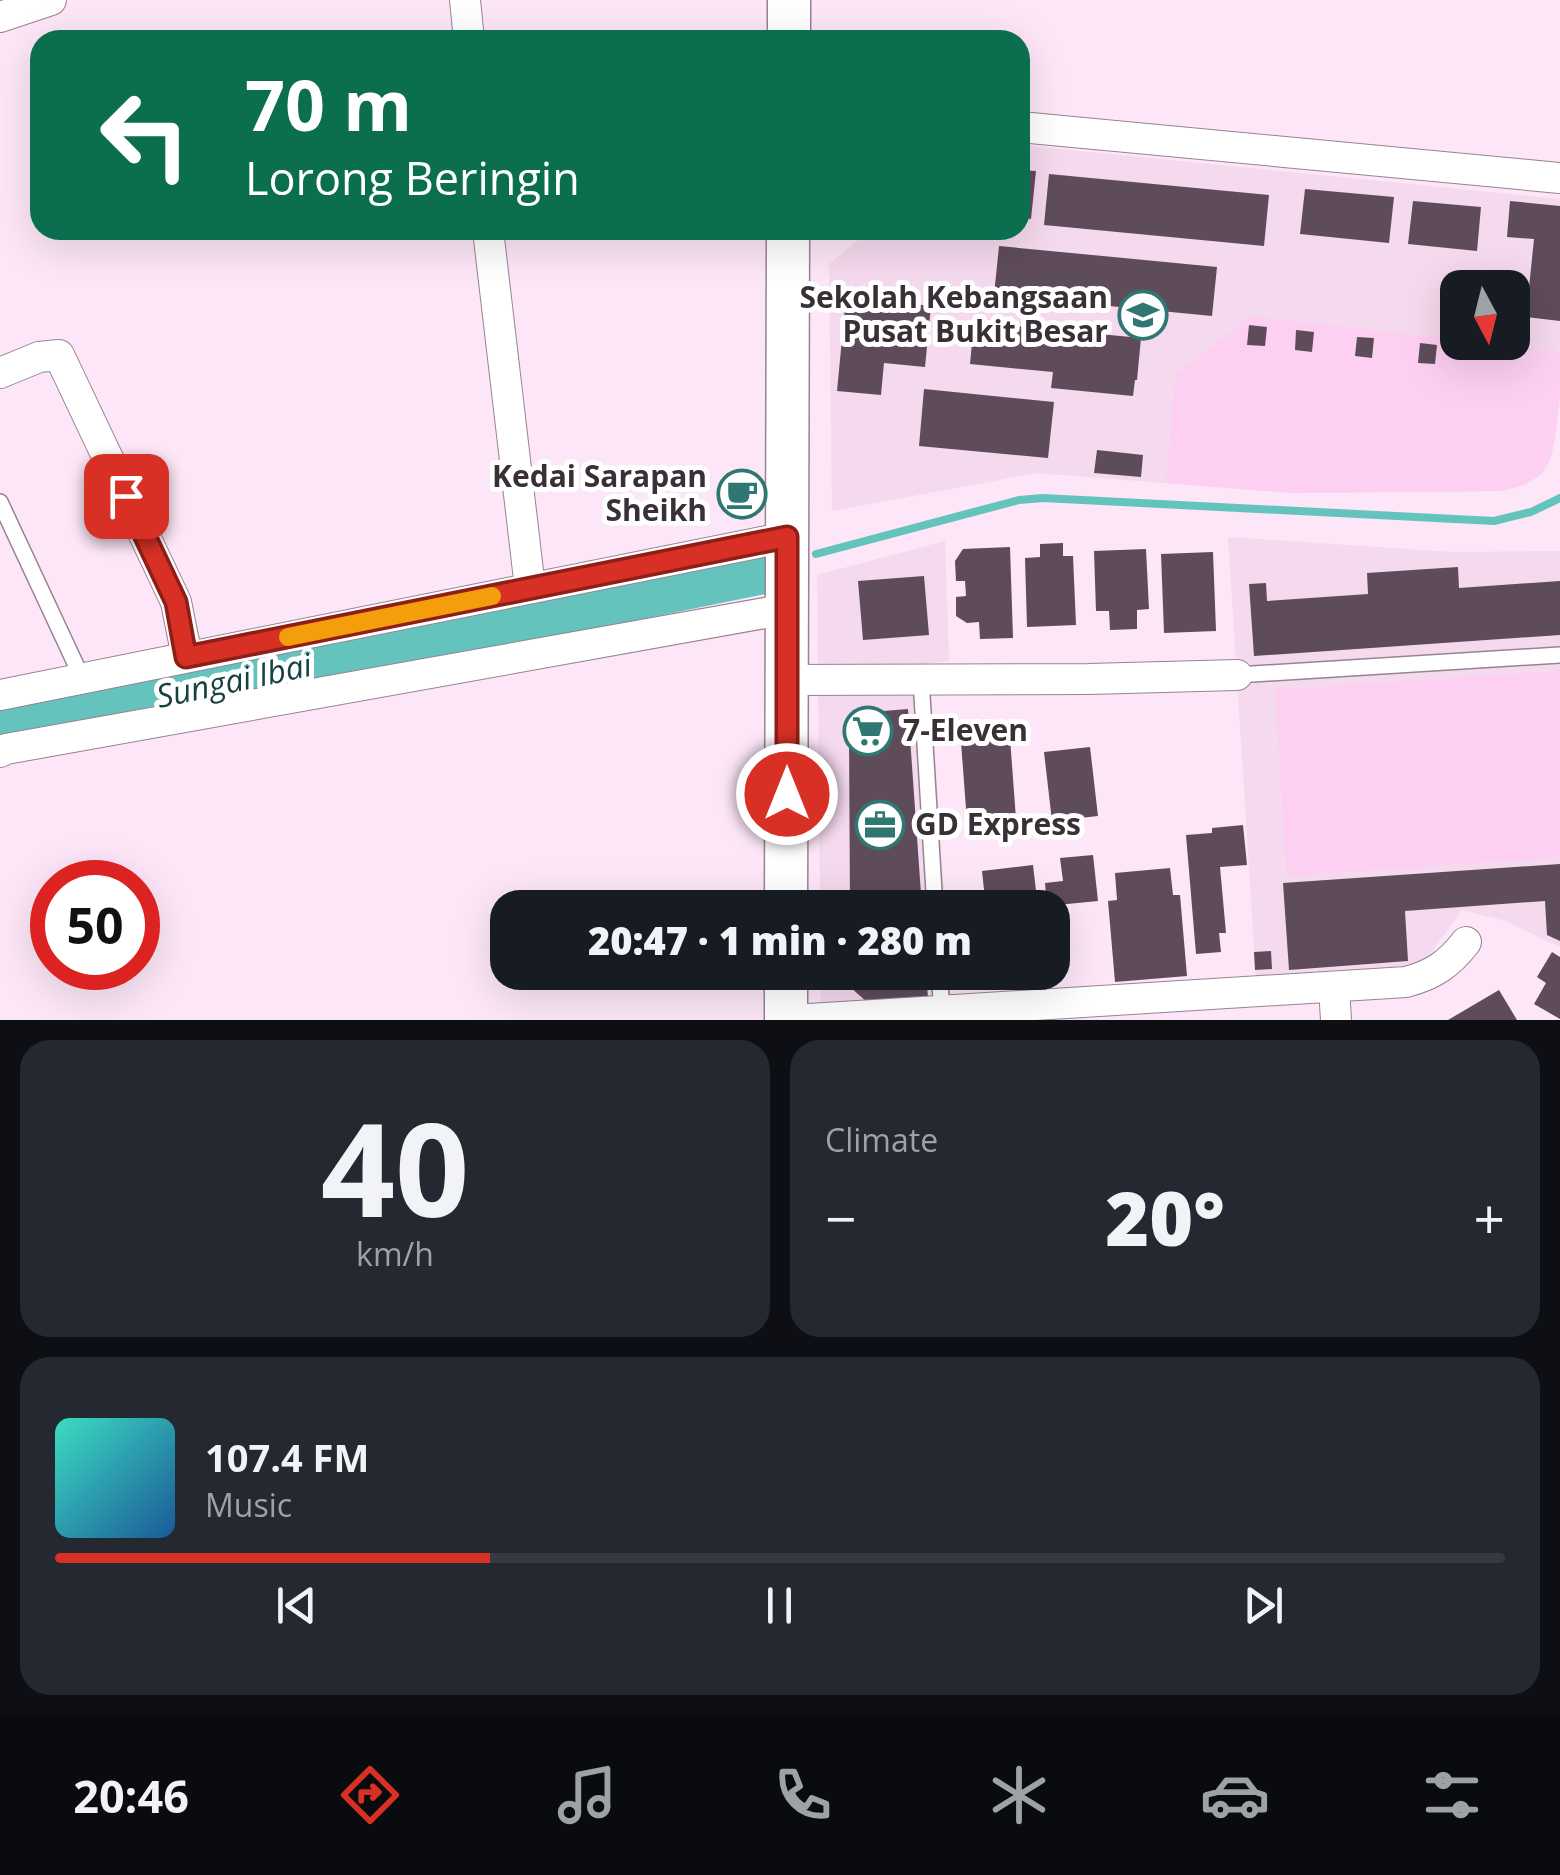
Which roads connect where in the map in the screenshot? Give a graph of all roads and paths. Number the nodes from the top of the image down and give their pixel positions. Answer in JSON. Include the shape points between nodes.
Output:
{"nodes":[{"id":1,"x":50,"y":0,"type":"edge"},
{"id":2,"x":465,"y":0,"type":"edge"},
{"id":3,"x":789,"y":0,"type":"edge"},
{"id":4,"x":0,"y":17,"type":"edge"},
{"id":5,"x":467,"y":30,"type":"edge"},
{"id":6,"x":789,"y":30,"type":"edge"},
{"id":7,"x":1030,"y":128,"type":"edge"},
{"id":8,"x":1560,"y":178,"type":"edge"},
{"id":9,"x":489,"y":240,"type":"edge"},
{"id":10,"x":788,"y":240,"type":"edge"},
{"id":11,"x":0,"y":373,"type":"edge"},
{"id":12,"x":0,"y":502,"type":"edge"},
{"id":13,"x":787,"y":537,"type":"junction"},
{"id":14,"x":530,"y":588,"type":"junction"},
{"id":15,"x":787,"y":609,"type":"junction"},
{"id":16,"x":1560,"y":655,"type":"edge"},
{"id":17,"x":186,"y":657,"type":"junction"},
{"id":18,"x":1237,"y":675,"type":"joint"},
{"id":19,"x":82,"y":678,"type":"junction"},
{"id":20,"x":921,"y":679,"type":"junction"},
{"id":21,"x":787,"y":680,"type":"junction"},
{"id":22,"x":0,"y":695,"type":"edge"},
{"id":23,"x":0,"y":752,"type":"edge"},
{"id":24,"x":786,"y":890,"type":"edge"},
{"id":25,"x":934,"y":890,"type":"edge"},
{"id":26,"x":1466,"y":942,"type":"dead end"},
{"id":27,"x":1334,"y":986,"type":"junction"},
{"id":28,"x":788,"y":990,"type":"edge"},
{"id":29,"x":945,"y":990,"type":"edge"},
{"id":30,"x":954,"y":1014,"type":"edge"},
{"id":31,"x":790,"y":1020,"type":"edge"},
{"id":32,"x":1336,"y":1020,"type":"edge"}],
"edges":[{"from":1,"to":4,"type":"street"},
{"from":2,"to":5,"type":"street"},
{"from":3,"to":6,"type":"main road"},
{"from":7,"to":8,"type":"street"},
{"from":9,"to":14,"type":"street"},
{"from":10,"to":13,"type":"main road"},
{"from":11,"to":17,"type":"street","via":[[60,355],[176,602]]},
{"from":12,"to":19,"type":"lane"},
{"from":13,"to":14,"type":"street"},
{"from":13,"to":15,"type":"main road"},
{"from":14,"to":17,"type":"street"},
{"from":15,"to":21,"type":"main road"},
{"from":15,"to":23,"type":"street"},
{"from":16,"to":18,"type":"lane"},
{"from":17,"to":19,"type":"street"},
{"from":18,"to":20,"type":"street"},
{"from":19,"to":22,"type":"street"},
{"from":20,"to":21,"type":"street"},
{"from":20,"to":25,"type":"lane"},
{"from":21,"to":24,"type":"main road"},
{"from":26,"to":27,"type":"street","via":[[1428,977]]},
{"from":27,"to":30,"type":"street"},
{"from":27,"to":32,"type":"street"},
{"from":28,"to":31,"type":"main road"},
{"from":29,"to":30,"type":"lane"},
{"from":30,"to":31,"type":"street"}]}
